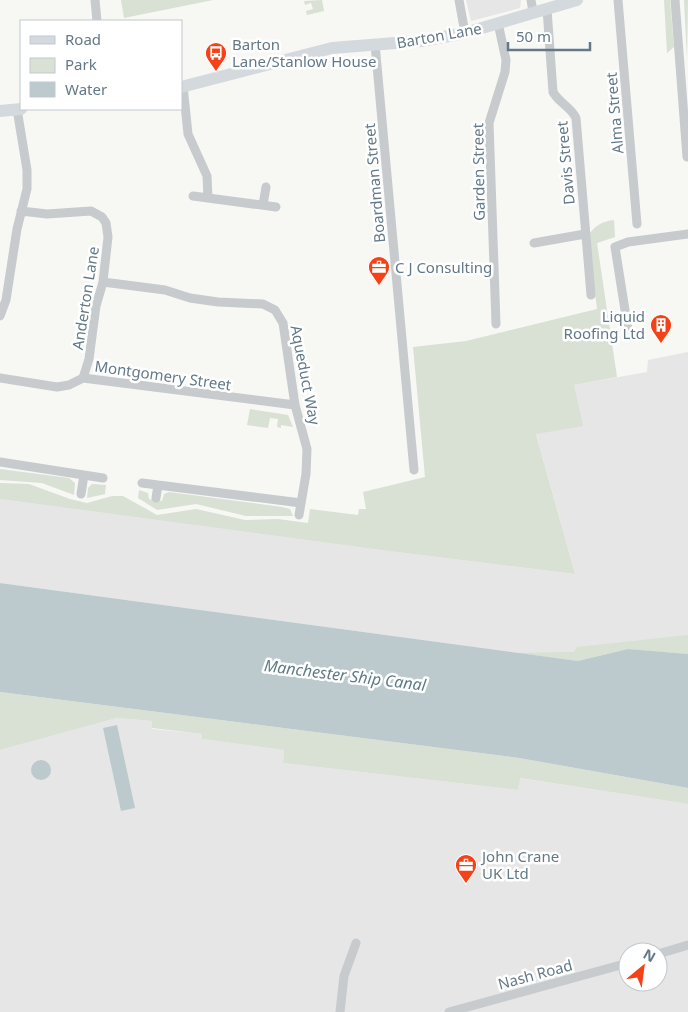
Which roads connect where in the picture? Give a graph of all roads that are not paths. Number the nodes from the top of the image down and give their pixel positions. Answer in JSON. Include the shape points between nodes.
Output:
{"nodes":[{"id":1,"x":95,"y":0,"type":"edge"},
{"id":2,"x":459,"y":0,"type":"edge"},
{"id":3,"x":577,"y":0,"type":"edge"},
{"id":4,"x":618,"y":0,"type":"edge"},
{"id":5,"x":675,"y":0,"type":"edge"},
{"id":6,"x":532,"y":6,"type":"edge"},
{"id":7,"x":547,"y":8,"type":"junction"},
{"id":8,"x":97,"y":20,"type":"edge"},
{"id":9,"x":498,"y":23,"type":"junction"},
{"id":10,"x":465,"y":33,"type":"junction"},
{"id":11,"x":376,"y":44,"type":"junction"},
{"id":12,"x":182,"y":86,"type":"edge"},
{"id":13,"x":19,"y":109,"type":"edge"},
{"id":14,"x":0,"y":111,"type":"edge"},
{"id":15,"x":687,"y":157,"type":"dead end"},
{"id":16,"x":266,"y":187,"type":"dead end"},
{"id":17,"x":193,"y":196,"type":"dead end"},
{"id":18,"x":208,"y":198,"type":"junction"},
{"id":19,"x":264,"y":205,"type":"junction"},
{"id":20,"x":276,"y":207,"type":"dead end"},
{"id":21,"x":21,"y":211,"type":"junction"},
{"id":22,"x":637,"y":224,"type":"dead end"},
{"id":23,"x":585,"y":234,"type":"junction"},
{"id":24,"x":688,"y":234,"type":"edge"},
{"id":25,"x":534,"y":243,"type":"dead end"},
{"id":26,"x":103,"y":282,"type":"junction"},
{"id":27,"x":4,"y":289,"type":"edge"},
{"id":28,"x":591,"y":295,"type":"dead end"},
{"id":29,"x":0,"y":316,"type":"edge"},
{"id":30,"x":496,"y":324,"type":"dead end"},
{"id":31,"x":628,"y":330,"type":"dead end"},
{"id":32,"x":0,"y":378,"type":"edge"},
{"id":33,"x":83,"y":378,"type":"junction"},
{"id":34,"x":295,"y":405,"type":"junction"},
{"id":35,"x":0,"y":462,"type":"edge"},
{"id":36,"x":414,"y":470,"type":"dead end"},
{"id":37,"x":84,"y":475,"type":"junction"},
{"id":38,"x":103,"y":478,"type":"dead end"},
{"id":39,"x":142,"y":483,"type":"dead end"},
{"id":40,"x":158,"y":485,"type":"junction"},
{"id":41,"x":81,"y":494,"type":"dead end"},
{"id":42,"x":156,"y":498,"type":"dead end"},
{"id":43,"x":301,"y":503,"type":"junction"},
{"id":44,"x":299,"y":515,"type":"dead end"},
{"id":45,"x":356,"y":943,"type":"dead end"},
{"id":46,"x":688,"y":945,"type":"edge"},
{"id":47,"x":668,"y":951,"type":"edge"},
{"id":48,"x":618,"y":966,"type":"edge"},
{"id":49,"x":340,"y":1012,"type":"edge"},
{"id":50,"x":449,"y":1012,"type":"edge"}],
"edges":[{"from":1,"to":8,"type":"street"},
{"from":2,"to":10,"type":"street"},
{"from":3,"to":7,"type":"main road","name":"Barton Lane"},
{"from":4,"to":22,"type":"street","name":"Alma Street"},
{"from":5,"to":15,"type":"street"},
{"from":6,"to":7,"type":"main road","name":"Barton Lane"},
{"from":6,"to":9,"type":"main road","name":"Barton Lane"},
{"from":7,"to":23,"type":"street","name":"Davis Street","via":[[553,92],[576,118]]},
{"from":9,"to":10,"type":"main road","name":"Barton Lane"},
{"from":9,"to":30,"type":"street","name":"Garden Street","via":[[506,60],[505,72],[489,123]]},
{"from":10,"to":11,"type":"main road","name":"Barton Lane","via":[[421,41]]},
{"from":11,"to":12,"type":"main road","name":"Barton Lane","via":[[332,48]]},
{"from":11,"to":36,"type":"street","name":"Boardman Street"},
{"from":12,"to":18,"type":"street","via":[[189,142],[208,176]]},
{"from":13,"to":14,"type":"main road"},
{"from":13,"to":21,"type":"street","via":[[27,170]]},
{"from":16,"to":19,"type":"street"},
{"from":17,"to":18,"type":"street"},
{"from":18,"to":19,"type":"street"},
{"from":19,"to":20,"type":"street"},
{"from":21,"to":26,"type":"street","name":"Anderton Lane","via":[[47,214],[84,210],[102,217],[108,237]]},
{"from":21,"to":27,"type":"street"},
{"from":23,"to":25,"type":"street"},
{"from":23,"to":28,"type":"street","name":"Davis Street"},
{"from":24,"to":31,"type":"street","via":[[628,242],[615,248]]},
{"from":26,"to":33,"type":"street","name":"Anderton Lane"},
{"from":26,"to":34,"type":"street","name":"Aqueduct Way","via":[[165,290],[199,300],[269,306],[283,323]]},
{"from":27,"to":29,"type":"street"},
{"from":32,"to":33,"type":"street","name":"Montgomery Street","via":[[57,387]]},
{"from":33,"to":34,"type":"street","name":"Montgomery Street"},
{"from":34,"to":43,"type":"street","name":"Aqueduct Way","via":[[307,449]]},
{"from":35,"to":37,"type":"street"},
{"from":37,"to":38,"type":"street"},
{"from":37,"to":41,"type":"street"},
{"from":39,"to":40,"type":"street"},
{"from":40,"to":42,"type":"street"},
{"from":40,"to":43,"type":"street"},
{"from":43,"to":44,"type":"street","name":"Aqueduct Way"},
{"from":45,"to":49,"type":"street","via":[[344,976]]},
{"from":46,"to":47,"type":"street"},
{"from":48,"to":50,"type":"street","name":"Nash Road"}]}
